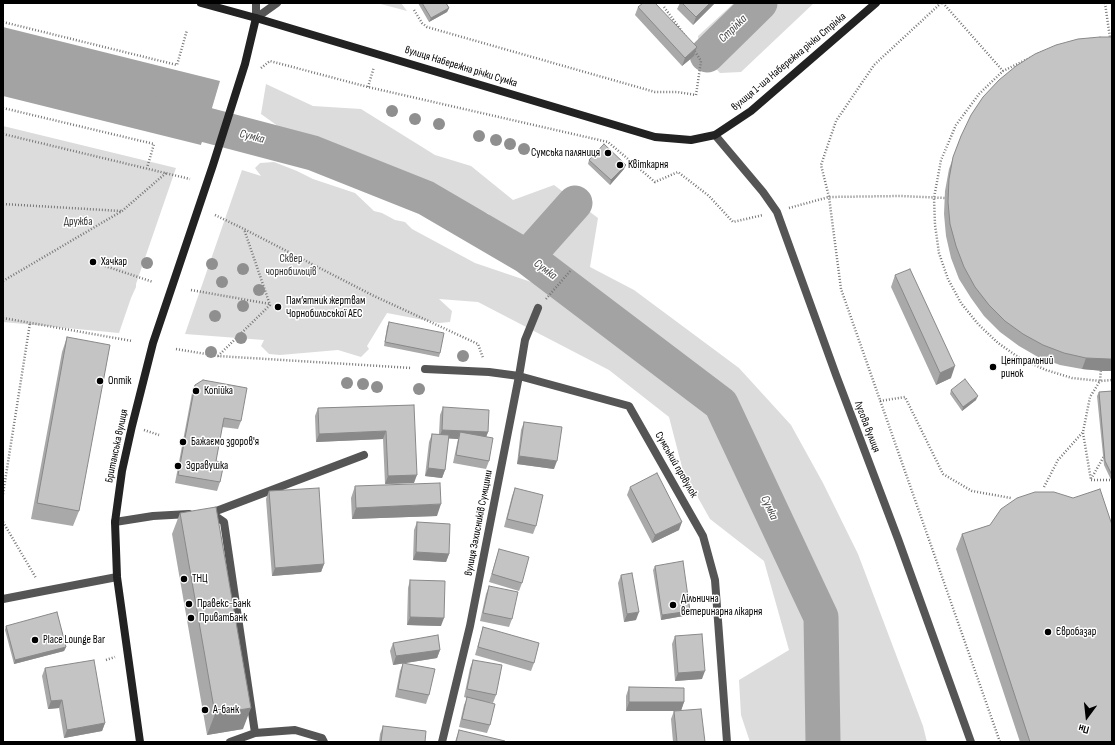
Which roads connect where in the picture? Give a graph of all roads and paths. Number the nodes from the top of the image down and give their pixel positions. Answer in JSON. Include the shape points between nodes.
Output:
{"nodes":[{"id":1,"x":202,"y":3,"type":"edge"},
{"id":2,"x":256,"y":3,"type":"edge"},
{"id":3,"x":277,"y":3,"type":"edge"},
{"id":4,"x":876,"y":3,"type":"edge"},
{"id":5,"x":942,"y":3,"type":"edge"},
{"id":6,"x":1105,"y":3,"type":"edge"},
{"id":7,"x":664,"y":7,"type":"dead end"},
{"id":8,"x":414,"y":10,"type":"dead end"},
{"id":9,"x":256,"y":18,"type":"junction"},
{"id":10,"x":3,"y":22,"type":"edge"},
{"id":11,"x":187,"y":30,"type":"dead end"},
{"id":12,"x":1112,"y":40,"type":"edge"},
{"id":13,"x":689,"y":41,"type":"edge"},
{"id":14,"x":692,"y":46,"type":"edge"},
{"id":15,"x":1047,"y":50,"type":"edge"},
{"id":16,"x":378,"y":54,"type":"junction"},
{"id":17,"x":261,"y":68,"type":"dead end"},
{"id":18,"x":1003,"y":71,"type":"junction"},
{"id":19,"x":368,"y":87,"type":"junction"},
{"id":20,"x":3,"y":108,"type":"edge"},
{"id":21,"x":3,"y":134,"type":"edge"},
{"id":22,"x":715,"y":135,"type":"junction"},
{"id":23,"x":147,"y":168,"type":"junction"},
{"id":24,"x":166,"y":173,"type":"junction"},
{"id":25,"x":190,"y":179,"type":"dead end"},
{"id":26,"x":829,"y":197,"type":"junction"},
{"id":27,"x":934,"y":198,"type":"junction"},
{"id":28,"x":953,"y":199,"type":"edge"},
{"id":29,"x":3,"y":204,"type":"edge"},
{"id":30,"x":122,"y":211,"type":"junction"},
{"id":31,"x":777,"y":212,"type":"junction"},
{"id":32,"x":215,"y":215,"type":"dead end"},
{"id":33,"x":244,"y":229,"type":"junction"},
{"id":34,"x":105,"y":266,"type":"dead end"},
{"id":35,"x":571,"y":270,"type":"dead end"},
{"id":36,"x":3,"y":281,"type":"edge"},
{"id":37,"x":153,"y":282,"type":"dead end"},
{"id":38,"x":191,"y":290,"type":"dead end"},
{"id":39,"x":270,"y":304,"type":"junction"},
{"id":40,"x":538,"y":308,"type":"joint"},
{"id":41,"x":3,"y":318,"type":"edge"},
{"id":42,"x":30,"y":323,"type":"junction"},
{"id":43,"x":132,"y":341,"type":"dead end"},
{"id":44,"x":176,"y":349,"type":"dead end"},
{"id":45,"x":218,"y":356,"type":"junction"},
{"id":46,"x":1101,"y":364,"type":"edge"},
{"id":47,"x":425,"y":369,"type":"joint"},
{"id":48,"x":489,"y":372,"type":"junction"},
{"id":49,"x":519,"y":376,"type":"junction"},
{"id":50,"x":1112,"y":380,"type":"edge"},
{"id":51,"x":1100,"y":381,"type":"junction"},
{"id":52,"x":880,"y":401,"type":"junction"},
{"id":53,"x":1083,"y":432,"type":"junction"},
{"id":54,"x":1107,"y":454,"type":"edge"},
{"id":55,"x":364,"y":455,"type":"dead end"},
{"id":56,"x":1091,"y":480,"type":"junction"},
{"id":57,"x":1112,"y":481,"type":"edge"},
{"id":58,"x":1044,"y":487,"type":"dead end"},
{"id":59,"x":3,"y":494,"type":"edge"},
{"id":60,"x":1011,"y":498,"type":"dead end"},
{"id":61,"x":211,"y":513,"type":"junction"},
{"id":62,"x":3,"y":522,"type":"edge"},
{"id":63,"x":115,"y":522,"type":"junction"},
{"id":64,"x":117,"y":577,"type":"junction"},
{"id":65,"x":44,"y":591,"type":"junction"},
{"id":66,"x":3,"y":600,"type":"edge"},
{"id":67,"x":256,"y":734,"type":"junction"},
{"id":68,"x":140,"y":742,"type":"edge"},
{"id":69,"x":230,"y":742,"type":"edge"},
{"id":70,"x":324,"y":742,"type":"edge"},
{"id":71,"x":442,"y":742,"type":"edge"},
{"id":72,"x":727,"y":742,"type":"edge"},
{"id":73,"x":971,"y":742,"type":"edge"},
{"id":74,"x":1000,"y":742,"type":"edge"}],
"edges":[{"from":1,"to":9,"type":"main road","name":"вулиця Набережна річки Сумка"},
{"from":2,"to":9,"type":"street"},
{"from":3,"to":9,"type":"street"},
{"from":4,"to":22,"type":"main road","name":"вулиця 1-ша Набережна річки Стрілка","via":[[752,111]]},
{"from":5,"to":18,"type":"path"},
{"from":5,"to":26,"type":"path","via":[[874,65],[836,121],[821,165]]},
{"from":6,"to":12,"type":"path"},
{"from":7,"to":13,"type":"path"},
{"from":8,"to":14,"type":"path","via":[[427,27],[655,92],[696,95],[701,61]]},
{"from":9,"to":16,"type":"main road","name":"вулиця Набережна річки Сумка"},
{"from":9,"to":63,"type":"main road","name":"Британська вулиця","via":[[245,64],[213,165],[153,342],[122,470]]},
{"from":10,"to":11,"type":"path","via":[[177,65]]},
{"from":15,"to":18,"type":"path"},
{"from":16,"to":19,"type":"path"},
{"from":16,"to":22,"type":"main road","name":"вулиця Набережна річки Сумка","via":[[655,137],[691,140]]},
{"from":17,"to":19,"type":"path","via":[[270,61]]},
{"from":18,"to":27,"type":"path","via":[[979,94],[956,125],[941,160]]},
{"from":19,"to":31,"type":"path","via":[[608,142],[655,182],[678,172],[708,196],[732,222]]},
{"from":20,"to":23,"type":"path","via":[[154,144]]},
{"from":21,"to":23,"type":"path"},
{"from":22,"to":31,"type":"street","name":"Лугова вулиця"},
{"from":23,"to":24,"type":"path"},
{"from":24,"to":25,"type":"path"},
{"from":24,"to":30,"type":"path"},
{"from":26,"to":27,"type":"path"},
{"from":26,"to":31,"type":"path"},
{"from":26,"to":52,"type":"path","via":[[841,289]]},
{"from":27,"to":28,"type":"path"},
{"from":27,"to":51,"type":"path","via":[[934,225],[939,253],[948,279],[961,303],[978,324],[998,343],[1021,359],[1072,378]]},
{"from":29,"to":30,"type":"path"},
{"from":30,"to":36,"type":"path"},
{"from":31,"to":73,"type":"street","name":"Лугова вулиця"},
{"from":32,"to":33,"type":"path"},
{"from":33,"to":39,"type":"path"},
{"from":33,"to":48,"type":"path","via":[[372,295],[478,344]]},
{"from":34,"to":37,"type":"path"},
{"from":35,"to":40,"type":"path"},
{"from":38,"to":39,"type":"path"},
{"from":39,"to":45,"type":"path"},
{"from":40,"to":49,"type":"street","name":"вулиця Захисників Сумщини","via":[[525,340]]},
{"from":41,"to":42,"type":"path"},
{"from":42,"to":43,"type":"path"},
{"from":42,"to":59,"type":"path"},
{"from":44,"to":45,"type":"path"},
{"from":45,"to":47,"type":"path"},
{"from":46,"to":51,"type":"path"},
{"from":47,"to":48,"type":"street","name":"Сумський провулок"},
{"from":48,"to":49,"type":"street","name":"Сумський провулок"},
{"from":49,"to":71,"type":"street","name":"вулиця Захисників Сумщини","via":[[470,626]]},
{"from":49,"to":72,"type":"street","name":"Сумський провулок","via":[[629,406],[703,536],[715,580]]},
{"from":50,"to":51,"type":"path"},
{"from":51,"to":53,"type":"path","via":[[1090,397]]},
{"from":52,"to":60,"type":"path","via":[[905,397],[943,474],[972,491]]},
{"from":52,"to":74,"type":"path"},
{"from":53,"to":56,"type":"path"},
{"from":53,"to":58,"type":"path","via":[[1058,460]]},
{"from":54,"to":56,"type":"path"},
{"from":55,"to":61,"type":"street"},
{"from":56,"to":57,"type":"path"},
{"from":61,"to":63,"type":"street","via":[[153,516]]},
{"from":61,"to":67,"type":"street","via":[[224,522]]},
{"from":62,"to":65,"type":"path"},
{"from":63,"to":64,"type":"main road","name":"Британська вулиця"},
{"from":64,"to":65,"type":"street"},
{"from":64,"to":68,"type":"main road","name":"Британська вулиця"},
{"from":65,"to":66,"type":"street"},
{"from":67,"to":69,"type":"street"},
{"from":67,"to":70,"type":"street","via":[[295,730],[322,738]]}]}
